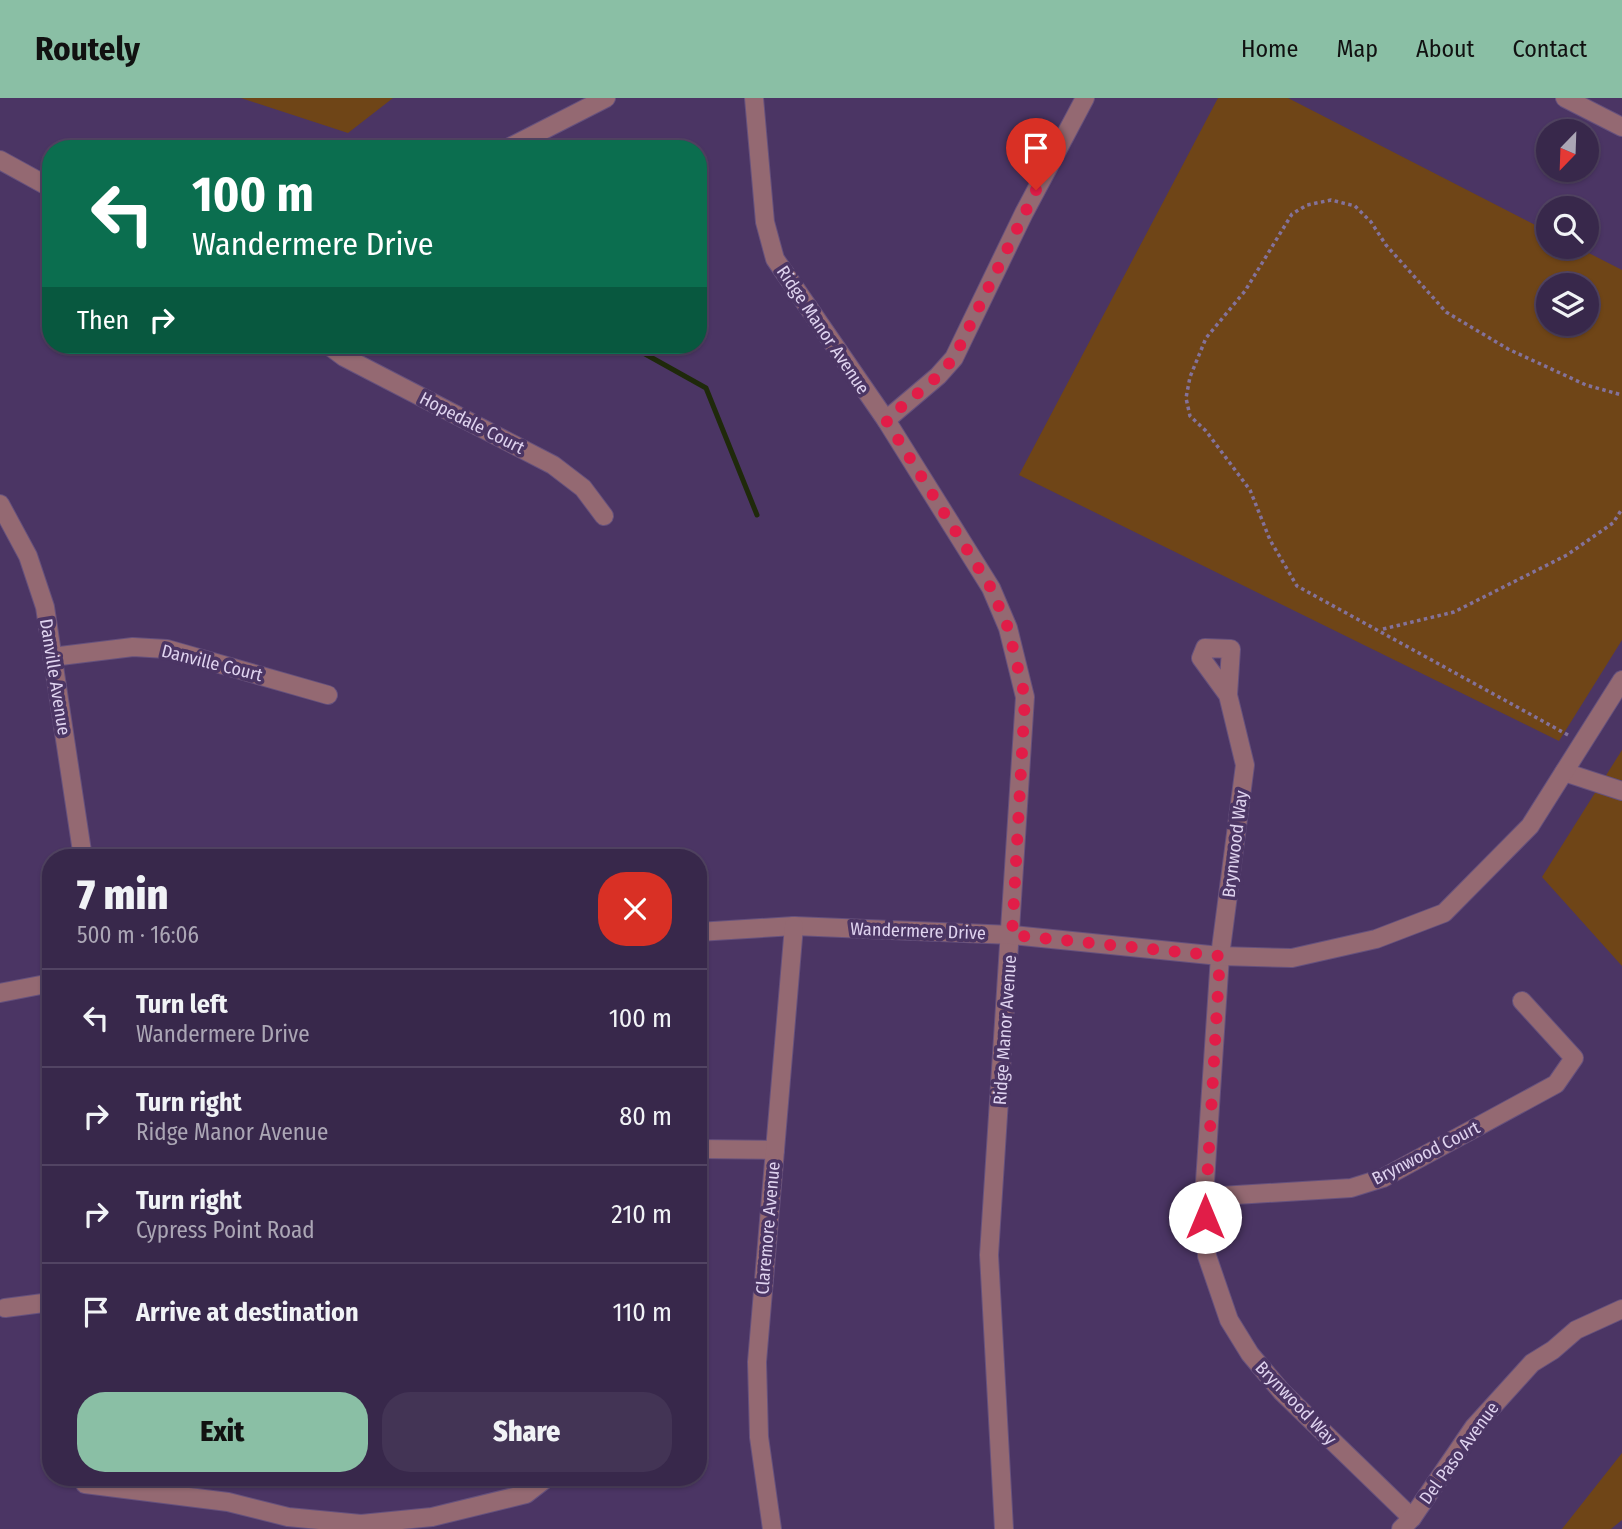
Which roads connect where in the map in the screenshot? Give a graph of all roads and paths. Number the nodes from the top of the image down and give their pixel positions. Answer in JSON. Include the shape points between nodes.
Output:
{"nodes":[{"id":1,"x":606,"y":98,"type":"edge"},
{"id":2,"x":754,"y":98,"type":"edge"},
{"id":3,"x":1085,"y":98,"type":"edge"},
{"id":4,"x":1565,"y":98,"type":"edge"},
{"id":5,"x":1622,"y":127,"type":"edge"},
{"id":6,"x":524,"y":140,"type":"edge"},
{"id":7,"x":0,"y":160,"type":"edge"},
{"id":8,"x":42,"y":183,"type":"edge"},
{"id":9,"x":340,"y":354,"type":"edge"},
{"id":10,"x":1622,"y":395,"type":"edge"},
{"id":11,"x":886,"y":420,"type":"junction"},
{"id":12,"x":0,"y":504,"type":"edge"},
{"id":13,"x":1622,"y":509,"type":"edge"},
{"id":14,"x":604,"y":516,"type":"dead end"},
{"id":15,"x":1381,"y":629,"type":"junction"},
{"id":16,"x":52,"y":657,"type":"junction"},
{"id":17,"x":1622,"y":680,"type":"edge"},
{"id":18,"x":328,"y":695,"type":"dead end"},
{"id":19,"x":1228,"y":695,"type":"dead end"},
{"id":20,"x":1582,"y":743,"type":"junction"},
{"id":21,"x":1564,"y":772,"type":"junction"},
{"id":22,"x":1622,"y":791,"type":"edge"},
{"id":23,"x":82,"y":849,"type":"edge"},
{"id":24,"x":794,"y":926,"type":"junction"},
{"id":25,"x":707,"y":931,"type":"edge"},
{"id":26,"x":1012,"y":935,"type":"junction"},
{"id":27,"x":1220,"y":956,"type":"junction"},
{"id":28,"x":42,"y":985,"type":"edge"},
{"id":29,"x":0,"y":993,"type":"edge"},
{"id":30,"x":1522,"y":1001,"type":"dead end"},
{"id":31,"x":707,"y":1149,"type":"edge"},
{"id":32,"x":775,"y":1150,"type":"junction"},
{"id":33,"x":1204,"y":1198,"type":"junction"},
{"id":34,"x":42,"y":1303,"type":"edge"},
{"id":35,"x":5,"y":1308,"type":"dead end"},
{"id":36,"x":1622,"y":1309,"type":"edge"},
{"id":37,"x":101,"y":1486,"type":"edge"},
{"id":38,"x":536,"y":1486,"type":"edge"},
{"id":39,"x":1406,"y":1524,"type":"edge"},
{"id":40,"x":772,"y":1529,"type":"edge"},
{"id":41,"x":1004,"y":1529,"type":"edge"}],
"edges":[{"from":1,"to":6,"type":"street"},
{"from":2,"to":11,"type":"street","name":"Ridge Manor Avenue","via":[[765,222],[775,259]]},
{"from":3,"to":11,"type":"street","via":[[954,358]]},
{"from":4,"to":5,"type":"street"},
{"from":7,"to":8,"type":"street"},
{"from":9,"to":14,"type":"street","name":"Hopedale Court","via":[[554,465],[583,488]]},
{"from":10,"to":15,"type":"path","via":[[1586,385],[1508,349],[1446,312],[1355,206],[1331,200],[1292,214],[1245,291],[1206,338],[1186,398],[1190,416],[1250,490],[1270,540],[1297,586]]},
{"from":11,"to":26,"type":"street","name":"Ridge Manor Avenue","via":[[991,588],[1020,674],[1025,697]]},
{"from":12,"to":16,"type":"street","name":"Danville Avenue","via":[[38,583]]},
{"from":13,"to":15,"type":"path","via":[[1613,523],[1567,555],[1454,612]]},
{"from":15,"to":20,"type":"path"},
{"from":16,"to":18,"type":"street","name":"Danville Court","via":[[133,647],[167,649]]},
{"from":16,"to":23,"type":"street","name":"Danville Avenue"},
{"from":17,"to":20,"type":"street","name":"Wandermere Drive"},
{"from":19,"to":27,"type":"street","name":"Brynwood Way","via":[[1245,765]]},
{"from":20,"to":21,"type":"street","name":"Wandermere Drive"},
{"from":21,"to":22,"type":"street"},
{"from":21,"to":27,"type":"street","name":"Wandermere Drive","via":[[1530,827],[1444,913],[1376,939],[1292,958]]},
{"from":24,"to":25,"type":"street","name":"Wandermere Drive"},
{"from":24,"to":26,"type":"street","name":"Wandermere Drive"},
{"from":24,"to":32,"type":"street","name":"Claremore Avenue"},
{"from":26,"to":27,"type":"street","name":"Wandermere Drive"},
{"from":26,"to":41,"type":"street","name":"Ridge Manor Avenue","via":[[989,1255]]},
{"from":27,"to":33,"type":"street","name":"Brynwood Way"},
{"from":28,"to":29,"type":"street"},
{"from":30,"to":33,"type":"street","name":"Brynwood Court","via":[[1574,1058],[1556,1084],[1383,1178],[1351,1188]]},
{"from":31,"to":32,"type":"street"},
{"from":32,"to":40,"type":"street","name":"Claremore Avenue","via":[[757,1362],[759,1437]]},
{"from":33,"to":39,"type":"street","name":"Brynwood Way","via":[[1208,1256],[1228,1320],[1282,1392]]},
{"from":34,"to":35,"type":"street"},
{"from":36,"to":39,"type":"street","name":"Del Paso Avenue","via":[[1576,1330],[1532,1363],[1474,1427]]},
{"from":37,"to":38,"type":"street","via":[[228,1502],[288,1517],[361,1524],[432,1517],[526,1494]]}]}
